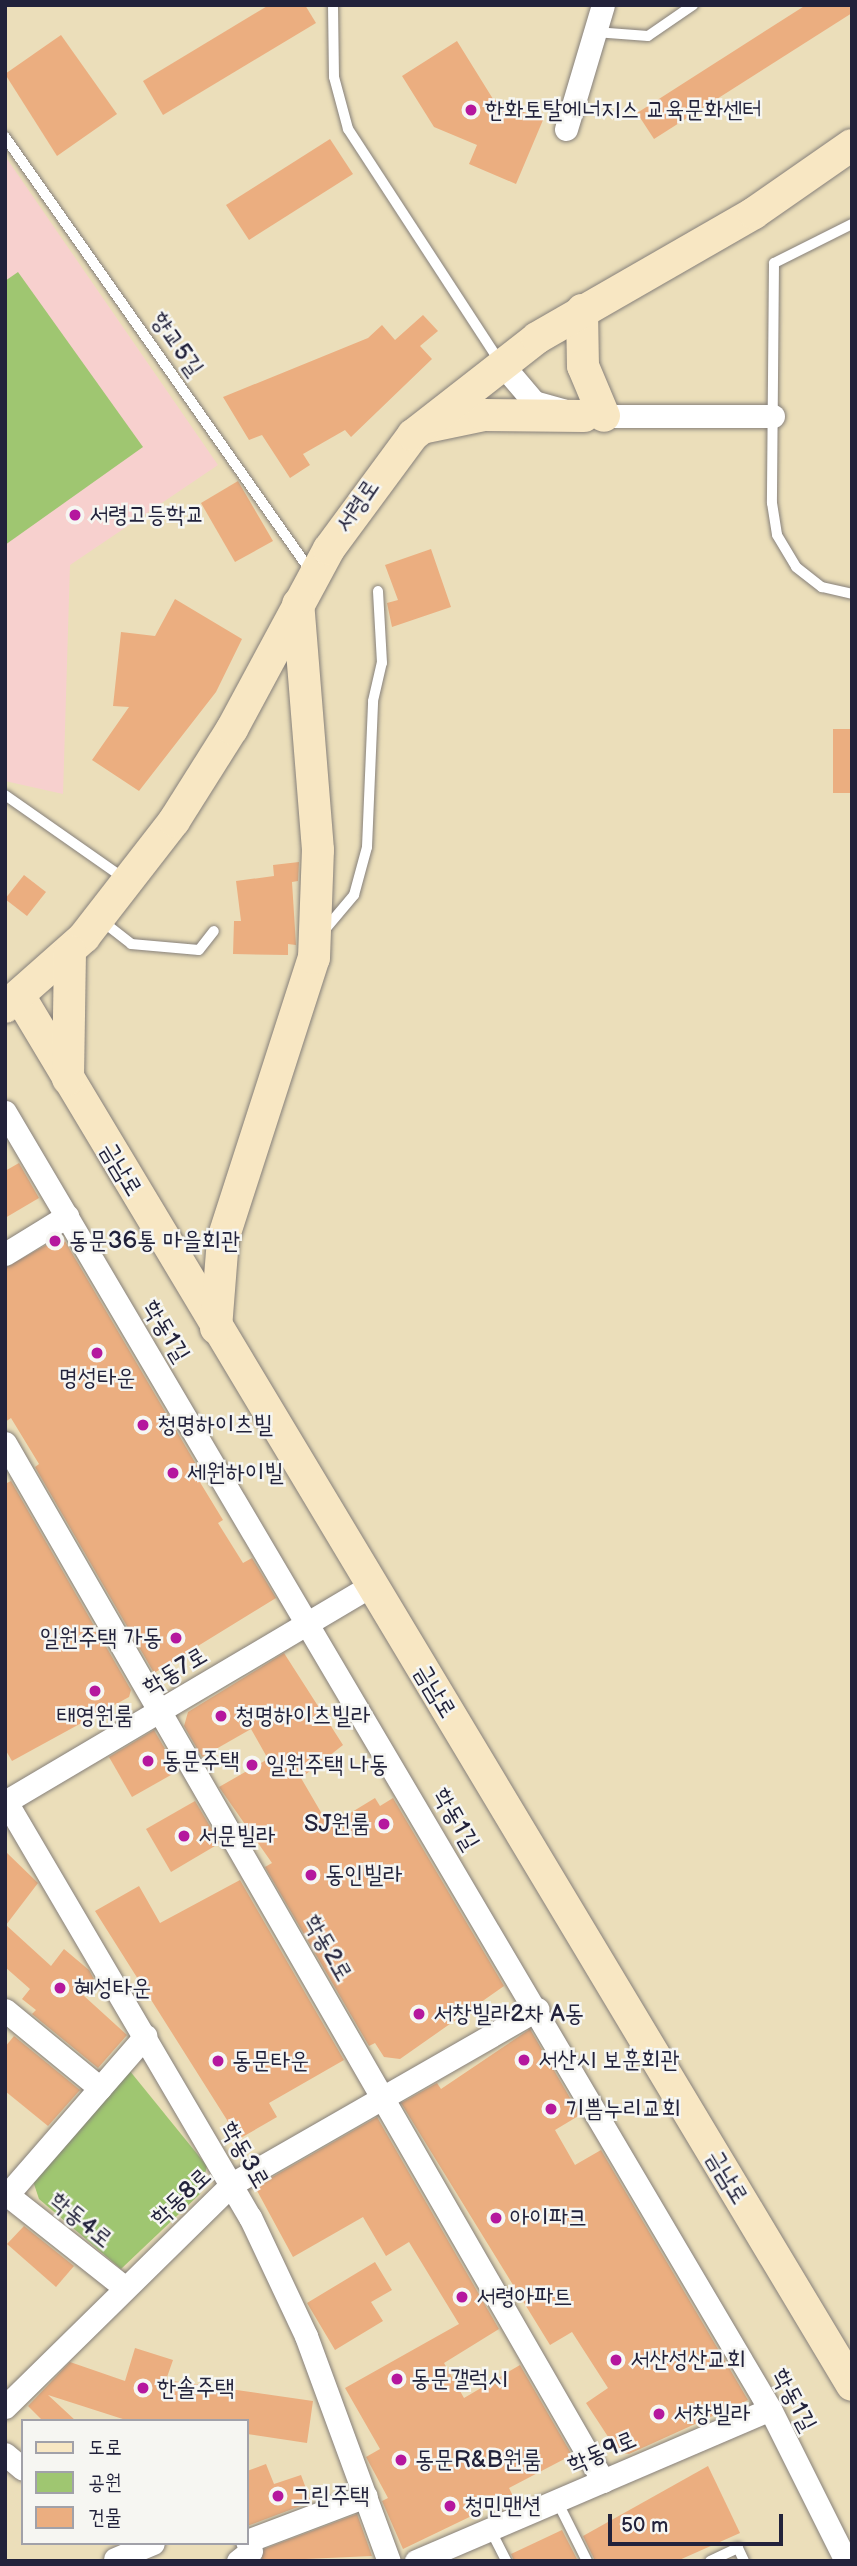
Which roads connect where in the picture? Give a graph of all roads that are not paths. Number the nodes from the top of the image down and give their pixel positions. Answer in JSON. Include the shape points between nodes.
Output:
{"nodes":[{"id":1,"x":333,"y":5,"type":"edge"},
{"id":2,"x":603,"y":5,"type":"edge"},
{"id":3,"x":693,"y":5,"type":"edge"},
{"id":4,"x":595,"y":32,"type":"junction"},
{"id":5,"x":566,"y":129,"type":"dead end"},
{"id":6,"x":5,"y":137,"type":"edge"},
{"id":7,"x":852,"y":145,"type":"edge"},
{"id":8,"x":852,"y":223,"type":"edge"},
{"id":9,"x":582,"y":310,"type":"junction"},
{"id":10,"x":500,"y":362,"type":"junction"},
{"id":11,"x":594,"y":416,"type":"junction"},
{"id":12,"x":773,"y":416,"type":"junction"},
{"id":13,"x":413,"y":435,"type":"junction"},
{"id":14,"x":313,"y":576,"type":"junction"},
{"id":15,"x":378,"y":591,"type":"dead end"},
{"id":16,"x":852,"y":594,"type":"edge"},
{"id":17,"x":298,"y":604,"type":"junction"},
{"id":18,"x":5,"y":794,"type":"edge"},
{"id":19,"x":129,"y":883,"type":"junction"},
{"id":20,"x":99,"y":920,"type":"junction"},
{"id":21,"x":214,"y":930,"type":"dead end"},
{"id":22,"x":315,"y":939,"type":"junction"},
{"id":23,"x":70,"y":951,"type":"junction"},
{"id":24,"x":12,"y":1002,"type":"edge"},
{"id":25,"x":68,"y":1080,"type":"junction"},
{"id":26,"x":5,"y":1112,"type":"edge"},
{"id":27,"x":67,"y":1216,"type":"junction"},
{"id":28,"x":5,"y":1254,"type":"edge"},
{"id":29,"x":216,"y":1328,"type":"junction"},
{"id":30,"x":5,"y":1443,"type":"edge"},
{"id":31,"x":372,"y":1585,"type":"junction"},
{"id":32,"x":310,"y":1621,"type":"junction"},
{"id":33,"x":162,"y":1709,"type":"junction"},
{"id":34,"x":5,"y":1801,"type":"edge"},
{"id":35,"x":537,"y":2009,"type":"junction"},
{"id":36,"x":5,"y":2010,"type":"edge"},
{"id":37,"x":145,"y":2036,"type":"junction"},
{"id":38,"x":100,"y":2088,"type":"junction"},
{"id":39,"x":385,"y":2101,"type":"junction"},
{"id":40,"x":232,"y":2184,"type":"junction"},
{"id":41,"x":6,"y":2194,"type":"edge"},
{"id":42,"x":124,"y":2287,"type":"junction"},
{"id":43,"x":852,"y":2385,"type":"edge"},
{"id":44,"x":5,"y":2407,"type":"edge"},
{"id":45,"x":770,"y":2409,"type":"junction"},
{"id":46,"x":5,"y":2454,"type":"edge"},
{"id":47,"x":21,"y":2467,"type":"edge"},
{"id":48,"x":603,"y":2481,"type":"junction"},
{"id":49,"x":366,"y":2496,"type":"junction"},
{"id":50,"x":557,"y":2500,"type":"junction"},
{"id":51,"x":490,"y":2529,"type":"junction"},
{"id":52,"x":248,"y":2541,"type":"edge"},
{"id":53,"x":248,"y":2544,"type":"edge"},
{"id":54,"x":146,"y":2545,"type":"edge"},
{"id":55,"x":113,"y":2554,"type":"edge"},
{"id":56,"x":237,"y":2561,"type":"edge"},
{"id":57,"x":389,"y":2561,"type":"edge"},
{"id":58,"x":416,"y":2561,"type":"edge"},
{"id":59,"x":506,"y":2561,"type":"edge"},
{"id":60,"x":587,"y":2561,"type":"edge"},
{"id":61,"x":710,"y":2561,"type":"edge"},
{"id":62,"x":744,"y":2561,"type":"edge"},
{"id":63,"x":846,"y":2561,"type":"edge"}],
"edges":[{"from":1,"to":10,"type":"lane","via":[[334,77],[348,129]]},
{"from":2,"to":4,"type":"street"},
{"from":3,"to":4,"type":"lane","via":[[648,36]]},
{"from":4,"to":5,"type":"street"},
{"from":6,"to":14,"type":"lane","name":"향교5길"},
{"from":7,"to":9,"type":"street","name":"서령로","via":[[754,213]]},
{"from":8,"to":12,"type":"lane","via":[[774,263]]},
{"from":9,"to":10,"type":"street","name":"서령로"},
{"from":9,"to":11,"type":"street","via":[[582,363]]},
{"from":10,"to":11,"type":"street","via":[[534,402]]},
{"from":10,"to":13,"type":"street","name":"서령로"},
{"from":11,"to":12,"type":"street"},
{"from":11,"to":13,"type":"street","via":[[470,416]]},
{"from":12,"to":16,"type":"lane","via":[[773,514],[783,549],[814,582]]},
{"from":13,"to":14,"type":"street","name":"서령로","via":[[353,510]]},
{"from":14,"to":17,"type":"street","name":"서령로"},
{"from":15,"to":22,"type":"lane","via":[[382,663],[373,701],[364,866],[346,908]]},
{"from":17,"to":19,"type":"street","name":"서령로","via":[[232,729]]},
{"from":17,"to":22,"type":"street","via":[[317,850]]},
{"from":18,"to":19,"type":"lane"},
{"from":19,"to":20,"type":"street","name":"서령로"},
{"from":20,"to":21,"type":"lane","via":[[131,944],[199,950]]},
{"from":20,"to":23,"type":"street","name":"서령로"},
{"from":22,"to":29,"type":"street","via":[[303,1006],[223,1239]]},
{"from":23,"to":24,"type":"street","name":"서령로"},
{"from":23,"to":25,"type":"street"},
{"from":24,"to":25,"type":"street","name":"금남로"},
{"from":25,"to":29,"type":"street","name":"금남로"},
{"from":26,"to":27,"type":"street","name":"학동1길"},
{"from":27,"to":28,"type":"street"},
{"from":27,"to":32,"type":"street","name":"학동1길"},
{"from":29,"to":31,"type":"street","name":"금남로"},
{"from":30,"to":33,"type":"street","name":"학동2로"},
{"from":31,"to":32,"type":"street","name":"학동7로"},
{"from":31,"to":43,"type":"street","name":"금남로"},
{"from":32,"to":33,"type":"street","name":"학동7로"},
{"from":32,"to":35,"type":"street","name":"학동1길"},
{"from":33,"to":34,"type":"street","name":"학동7로"},
{"from":33,"to":39,"type":"street","name":"학동2로"},
{"from":34,"to":37,"type":"street","name":"학동3로"},
{"from":35,"to":39,"type":"street","name":"학동8로"},
{"from":35,"to":45,"type":"street","name":"학동1길"},
{"from":36,"to":38,"type":"street"},
{"from":37,"to":38,"type":"street"},
{"from":37,"to":40,"type":"street","name":"학동3로"},
{"from":38,"to":41,"type":"street"},
{"from":39,"to":40,"type":"street","name":"학동8로"},
{"from":39,"to":48,"type":"street","name":"학동2로"},
{"from":40,"to":42,"type":"street","name":"학동8로"},
{"from":40,"to":49,"type":"street","name":"학동3로","via":[[306,2336]]},
{"from":41,"to":42,"type":"street","name":"학동4로"},
{"from":42,"to":44,"type":"street","name":"학동8로"},
{"from":45,"to":48,"type":"street","name":"학동9로"},
{"from":45,"to":63,"type":"street","name":"학동1길"},
{"from":46,"to":47,"type":"street"},
{"from":48,"to":50,"type":"street","name":"학동9로"},
{"from":49,"to":52,"type":"street"},
{"from":49,"to":57,"type":"street","name":"학동3로"},
{"from":50,"to":51,"type":"street","name":"학동9로"},
{"from":50,"to":60,"type":"lane"},
{"from":51,"to":58,"type":"street","name":"학동9로"},
{"from":51,"to":59,"type":"lane"},
{"from":53,"to":56,"type":"street","via":[[251,2551]]},
{"from":54,"to":55,"type":"street"},
{"from":61,"to":62,"type":"lane","via":[[738,2548]]}]}
